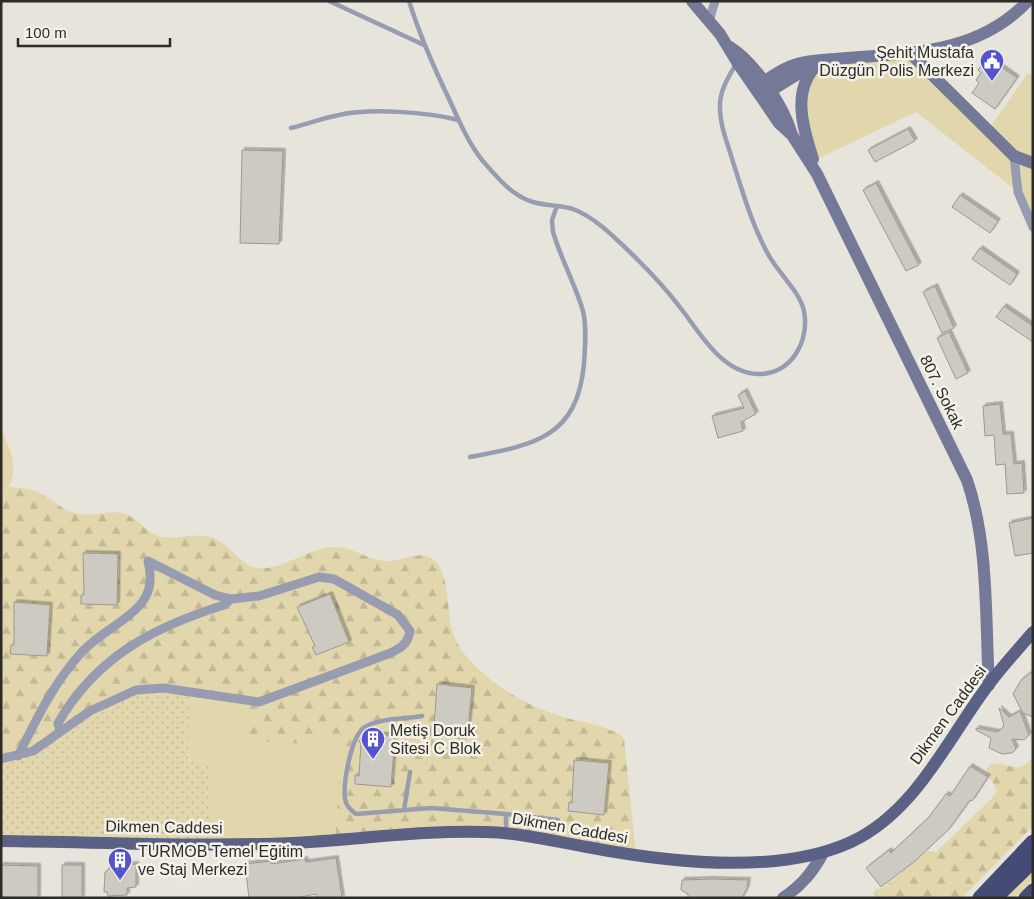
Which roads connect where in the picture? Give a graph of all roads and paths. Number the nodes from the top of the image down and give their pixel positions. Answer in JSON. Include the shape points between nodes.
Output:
{"nodes":[{"id":1,"x":330,"y":1,"type":"edge"},
{"id":2,"x":409,"y":1,"type":"edge"},
{"id":3,"x":692,"y":1,"type":"edge"},
{"id":4,"x":715,"y":1,"type":"edge"},
{"id":5,"x":1028,"y":1,"type":"edge"},
{"id":6,"x":709,"y":21,"type":"junction"},
{"id":7,"x":728,"y":45,"type":"junction"},
{"id":8,"x":424,"y":46,"type":"junction"},
{"id":9,"x":910,"y":53,"type":"junction"},
{"id":10,"x":822,"y":60,"type":"junction"},
{"id":11,"x":737,"y":62,"type":"junction"},
{"id":12,"x":762,"y":90,"type":"junction"},
{"id":13,"x":458,"y":120,"type":"junction"},
{"id":14,"x":291,"y":128,"type":"dead end"},
{"id":15,"x":1014,"y":156,"type":"junction"},
{"id":16,"x":1033,"y":164,"type":"edge"},
{"id":17,"x":817,"y":174,"type":"junction"},
{"id":18,"x":556,"y":206,"type":"junction"},
{"id":19,"x":1033,"y":227,"type":"edge"},
{"id":20,"x":470,"y":457,"type":"dead end"},
{"id":21,"x":231,"y":599,"type":"junction"},
{"id":22,"x":1033,"y":632,"type":"edge"},
{"id":23,"x":988,"y":685,"type":"junction"},
{"id":24,"x":422,"y":716,"type":"dead end"},
{"id":25,"x":60,"y":731,"type":"junction"},
{"id":26,"x":18,"y":756,"type":"junction"},
{"id":27,"x":1,"y":759,"type":"edge"},
{"id":28,"x":410,"y":772,"type":"dead end"},
{"id":29,"x":404,"y":810,"type":"junction"},
{"id":30,"x":506,"y":814,"type":"junction"},
{"id":31,"x":558,"y":820,"type":"dead end"},
{"id":32,"x":506,"y":834,"type":"junction"},
{"id":33,"x":1,"y":841,"type":"edge"},
{"id":34,"x":1033,"y":842,"type":"edge"},
{"id":35,"x":823,"y":853,"type":"junction"},
{"id":36,"x":1033,"y":861,"type":"edge"},
{"id":37,"x":1033,"y":891,"type":"edge"},
{"id":38,"x":783,"y":898,"type":"edge"},
{"id":39,"x":980,"y":898,"type":"edge"},
{"id":40,"x":995,"y":898,"type":"edge"},
{"id":41,"x":1026,"y":898,"type":"edge"}],
"edges":[{"from":1,"to":8,"type":"lane"},
{"from":2,"to":8,"type":"lane"},
{"from":3,"to":6,"type":"main road","name":"807. Sokak"},
{"from":4,"to":6,"type":"street"},
{"from":5,"to":9,"type":"main road","via":[[1007,19],[962,43]]},
{"from":6,"to":7,"type":"main road","name":"807. Sokak"},
{"from":7,"to":11,"type":"main road","name":"807. Sokak"},
{"from":7,"to":12,"type":"main road","name":"807. Sokak","via":[[744,56]]},
{"from":8,"to":13,"type":"lane"},
{"from":9,"to":10,"type":"main road"},
{"from":9,"to":15,"type":"main road"},
{"from":10,"to":12,"type":"main road","via":[[792,65]]},
{"from":10,"to":17,"type":"main road","via":[[806,77],[802,94],[804,123]]},
{"from":11,"to":12,"type":"main road","name":"807. Sokak"},
{"from":11,"to":18,"type":"lane","via":[[726,82],[720,104],[721,122],[751,217],[768,255],[803,309],[805,327],[802,344],[790,363],[774,372],[758,374],[741,370],[724,360],[704,340],[657,279],[626,249],[597,224],[574,210]]},
{"from":12,"to":17,"type":"main road","name":"807. Sokak","via":[[779,123],[792,135]]},
{"from":13,"to":14,"type":"lane","via":[[436,114],[368,112],[341,114]]},
{"from":13,"to":18,"type":"lane","via":[[480,158],[515,193],[532,202]]},
{"from":15,"to":16,"type":"main road"},
{"from":15,"to":19,"type":"street","via":[[1018,192]]},
{"from":17,"to":23,"type":"main road","name":"807. Sokak","via":[[967,480],[977,509],[982,536]]},
{"from":18,"to":20,"type":"lane","via":[[553,232],[583,312],[586,346],[578,397],[568,418],[548,434],[503,451]]},
{"from":21,"to":25,"type":"street","via":[[224,605],[168,624],[127,648],[77,695],[58,723]]},
{"from":21,"to":25,"type":"street","via":[[259,596],[319,577],[334,579],[398,615],[410,632],[409,638],[402,647],[388,654],[268,700],[251,701],[186,690],[148,688],[108,702]]},
{"from":21,"to":26,"type":"street","via":[[148,561],[151,578],[146,596],[131,612],[95,638],[71,665],[45,704]]},
{"from":22,"to":23,"type":"main road","name":"Dikmen Caddesi"},
{"from":23,"to":35,"type":"main road","name":"Dikmen Caddesi","via":[[933,765],[891,814],[853,841]]},
{"from":24,"to":29,"type":"lane","via":[[369,725],[358,733],[352,745],[345,797],[348,806],[356,814]]},
{"from":25,"to":26,"type":"street","via":[[38,748]]},
{"from":26,"to":27,"type":"street"},
{"from":28,"to":29,"type":"lane"},
{"from":29,"to":30,"type":"lane","via":[[431,808]]},
{"from":30,"to":31,"type":"lane"},
{"from":30,"to":32,"type":"lane"},
{"from":32,"to":33,"type":"main road","name":"Dikmen Caddesi","via":[[437,832],[295,843],[191,845]]},
{"from":32,"to":35,"type":"main road","name":"Dikmen Caddesi","via":[[675,860],[755,862]]},
{"from":34,"to":39,"type":"highway"},
{"from":35,"to":38,"type":"main road","via":[[805,882]]},
{"from":36,"to":40,"type":"highway"},
{"from":37,"to":41,"type":"highway"}]}
